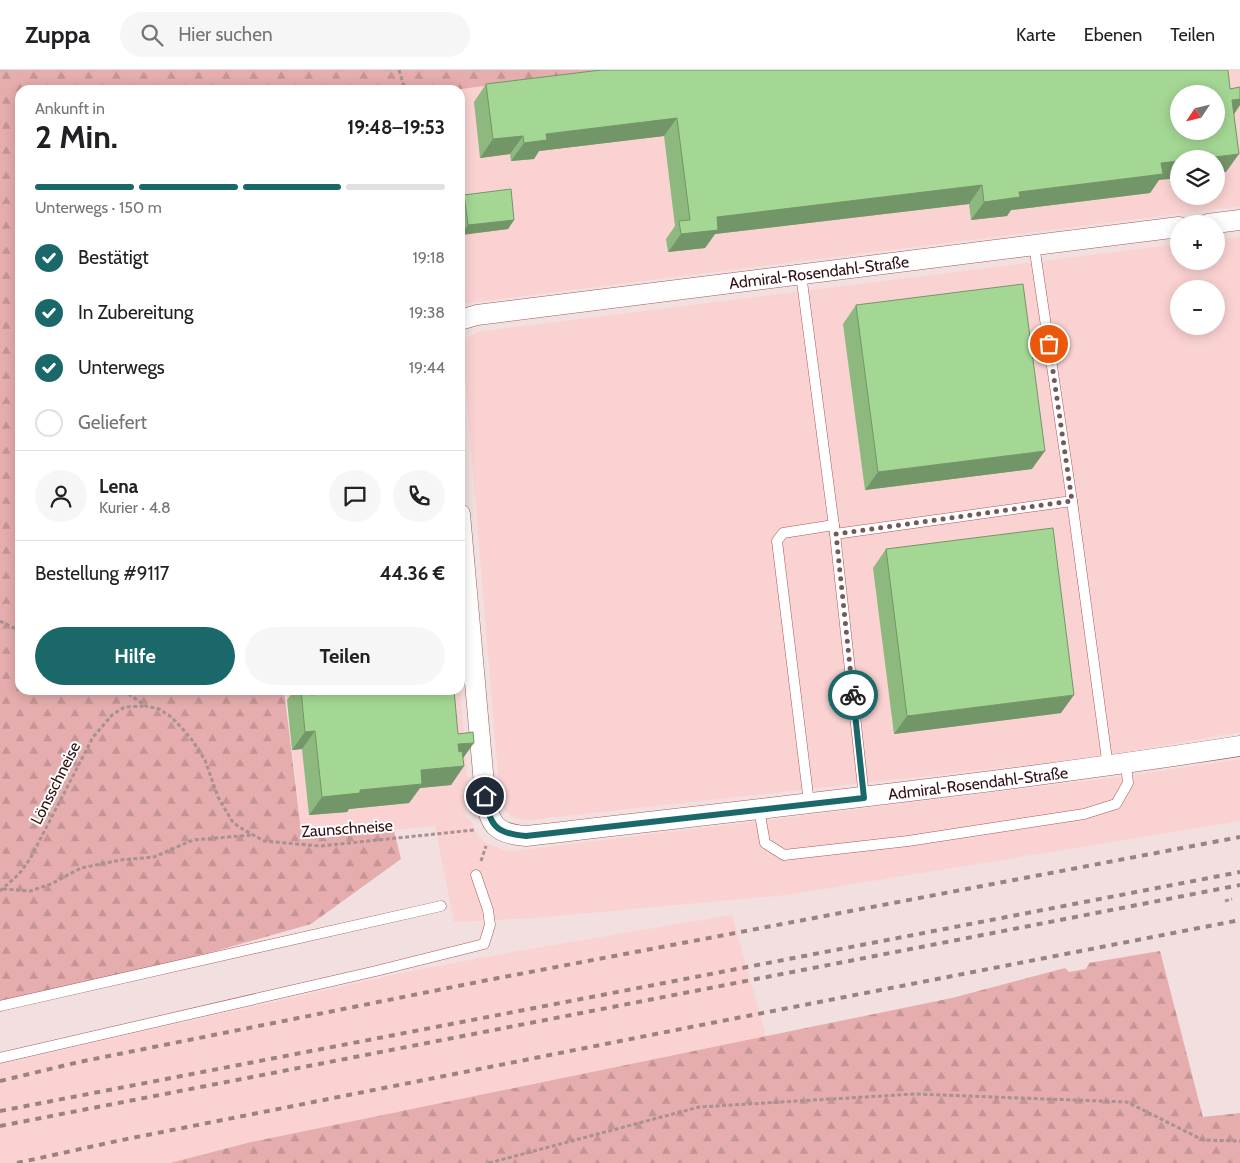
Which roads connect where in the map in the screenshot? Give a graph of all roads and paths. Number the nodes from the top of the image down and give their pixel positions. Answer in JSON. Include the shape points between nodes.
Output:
{"nodes":[{"id":1,"x":399,"y":70,"type":"edge"},
{"id":2,"x":404,"y":85,"type":"edge"},
{"id":3,"x":1240,"y":220,"type":"edge"},
{"id":4,"x":1225,"y":222,"type":"edge"},
{"id":5,"x":1170,"y":229,"type":"edge"},
{"id":6,"x":1034,"y":245,"type":"junction"},
{"id":7,"x":801,"y":274,"type":"junction"},
{"id":8,"x":465,"y":319,"type":"edge"},
{"id":9,"x":1072,"y":501,"type":"junction"},
{"id":10,"x":835,"y":530,"type":"junction"},
{"id":11,"x":465,"y":570,"type":"edge"},
{"id":12,"x":0,"y":621,"type":"edge"},
{"id":13,"x":15,"y":628,"type":"edge"},
{"id":14,"x":130,"y":695,"type":"edge"},
{"id":15,"x":146,"y":706,"type":"junction"},
{"id":16,"x":1240,"y":746,"type":"edge"},
{"id":17,"x":1117,"y":765,"type":"junction"},
{"id":18,"x":864,"y":798,"type":"junction"},
{"id":19,"x":809,"y":803,"type":"junction"},
{"id":20,"x":759,"y":809,"type":"junction"},
{"id":21,"x":497,"y":828,"type":"junction"},
{"id":22,"x":252,"y":835,"type":"junction"},
{"id":23,"x":476,"y":875,"type":"dead end"},
{"id":24,"x":1,"y":890,"type":"edge"},
{"id":25,"x":1232,"y":899,"type":"dead end"},
{"id":26,"x":1225,"y":901,"type":"dead end"},
{"id":27,"x":441,"y":906,"type":"dead end"},
{"id":28,"x":0,"y":1006,"type":"edge"},
{"id":29,"x":0,"y":1058,"type":"edge"},
{"id":30,"x":1240,"y":1141,"type":"edge"},
{"id":31,"x":489,"y":1163,"type":"edge"}],
"edges":[{"from":1,"to":2,"type":"path"},
{"from":3,"to":4,"type":"street"},
{"from":5,"to":6,"type":"street","name":"Admiral-Rosendahl-Straße"},
{"from":6,"to":7,"type":"street","name":"Admiral-Rosendahl-Straße"},
{"from":6,"to":9,"type":"lane"},
{"from":7,"to":8,"type":"street","name":"Admiral-Rosendahl-Straße"},
{"from":7,"to":10,"type":"lane"},
{"from":9,"to":10,"type":"lane"},
{"from":9,"to":17,"type":"lane"},
{"from":10,"to":18,"type":"lane"},
{"from":10,"to":19,"type":"lane","via":[[783,533],[777,540]]},
{"from":11,"to":21,"type":"street","via":[[485,796],[487,812]]},
{"from":12,"to":13,"type":"path"},
{"from":14,"to":15,"type":"path","name":"Zaunschneise"},
{"from":15,"to":22,"type":"path","name":"Zaunschneise","via":[[170,716],[192,740],[205,760],[224,810],[239,827]]},
{"from":15,"to":24,"type":"path","name":"Lönsschneise","via":[[125,707],[113,714],[93,737],[30,859],[20,874]]},
{"from":16,"to":17,"type":"street","name":"Admiral-Rosendahl-Straße"},
{"from":17,"to":18,"type":"street","name":"Admiral-Rosendahl-Straße"},
{"from":17,"to":20,"type":"lane","via":[[1128,784],[1116,804],[1084,814],[908,841],[784,855],[765,843]]},
{"from":18,"to":19,"type":"street","name":"Admiral-Rosendahl-Straße"},
{"from":19,"to":20,"type":"street","name":"Admiral-Rosendahl-Straße"},
{"from":20,"to":21,"type":"street","name":"Admiral-Rosendahl-Straße","via":[[526,836]]},
{"from":21,"to":22,"type":"path","name":"Zaunschneise","via":[[320,846],[264,841]]},
{"from":22,"to":24,"type":"path","via":[[193,840],[154,857],[81,868],[30,891]]},
{"from":23,"to":29,"type":"lane","via":[[490,924],[484,944]]},
{"from":25,"to":26,"type":"path"},
{"from":27,"to":28,"type":"lane"},
{"from":30,"to":31,"type":"path","via":[[1204,1140],[1127,1102],[914,1094],[699,1106]]}]}
